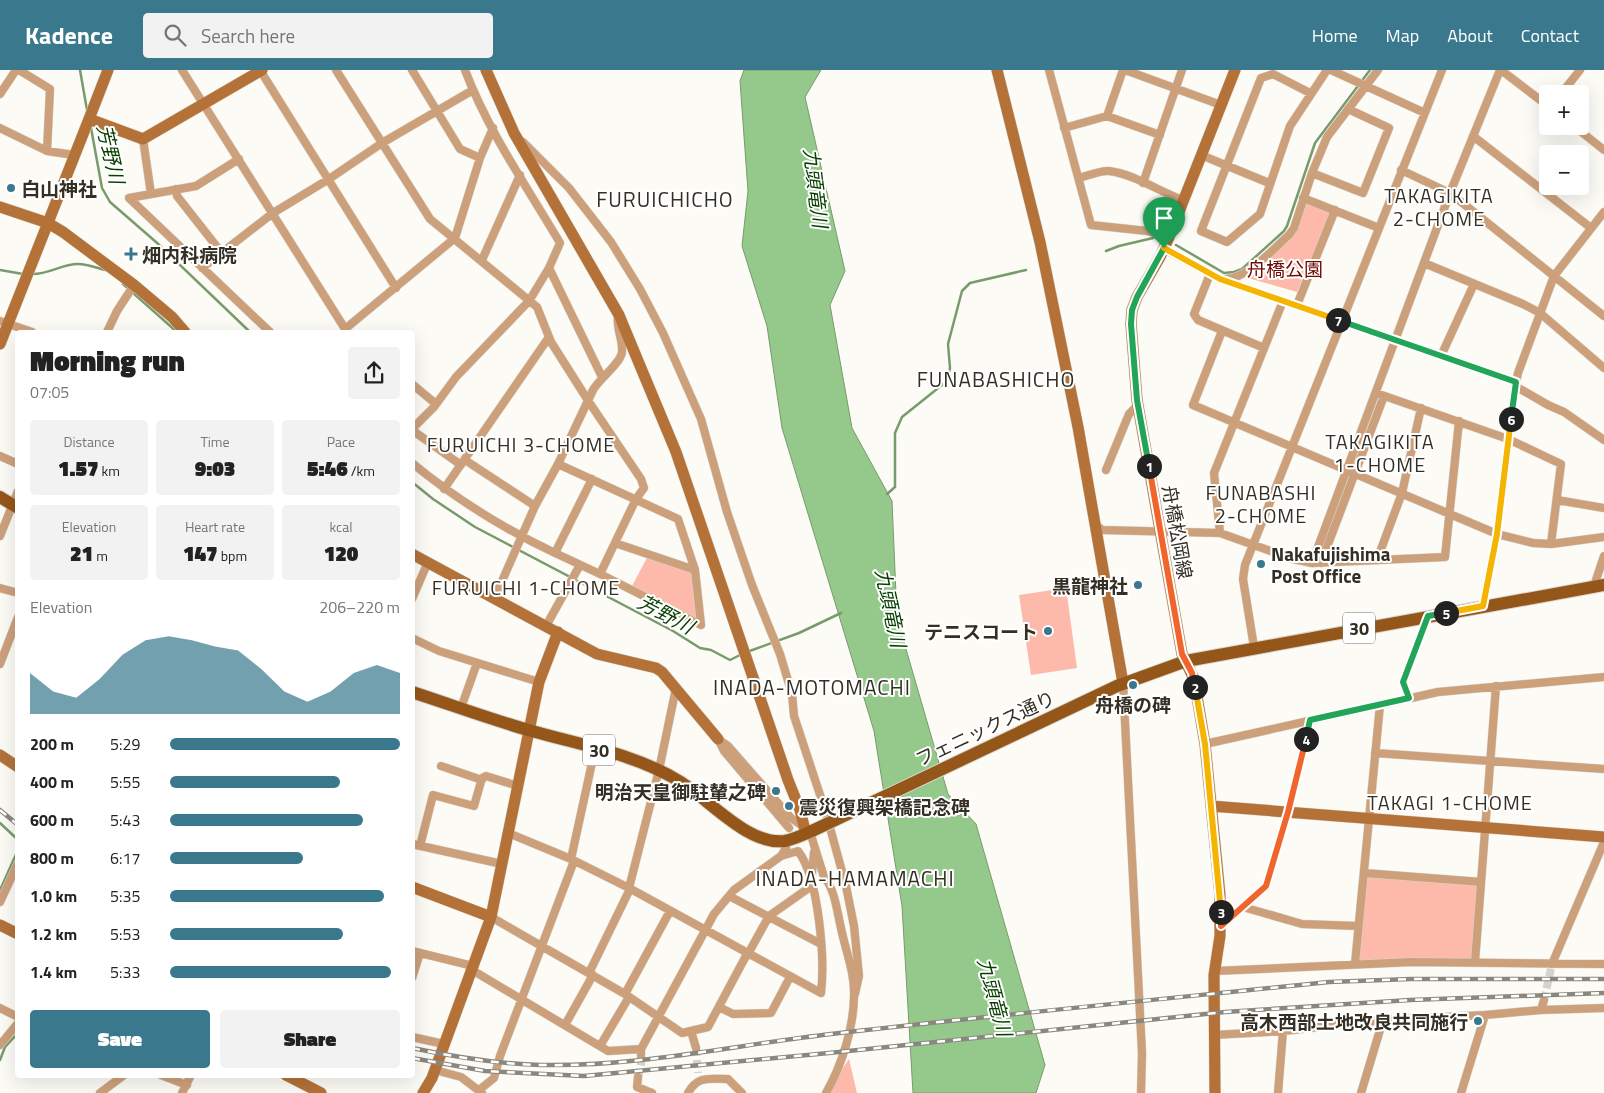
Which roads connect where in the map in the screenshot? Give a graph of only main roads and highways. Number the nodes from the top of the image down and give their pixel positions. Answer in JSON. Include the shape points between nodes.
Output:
{"nodes":[{"id":1,"x":0,"y":497,"type":"edge"},
{"id":2,"x":15,"y":506,"type":"edge"},
{"id":3,"x":1599,"y":585,"type":"edge"},
{"id":4,"x":415,"y":693,"type":"edge"}],
"edges":[{"from":1,"to":2,"type":"main road"},
{"from":3,"to":4,"type":"main road","name":"フェニックス通り","number":"30","bridge":true,"via":[[1186,661],[1120,685],[785,841],[760,838],[680,781],[659,770]]}]}
